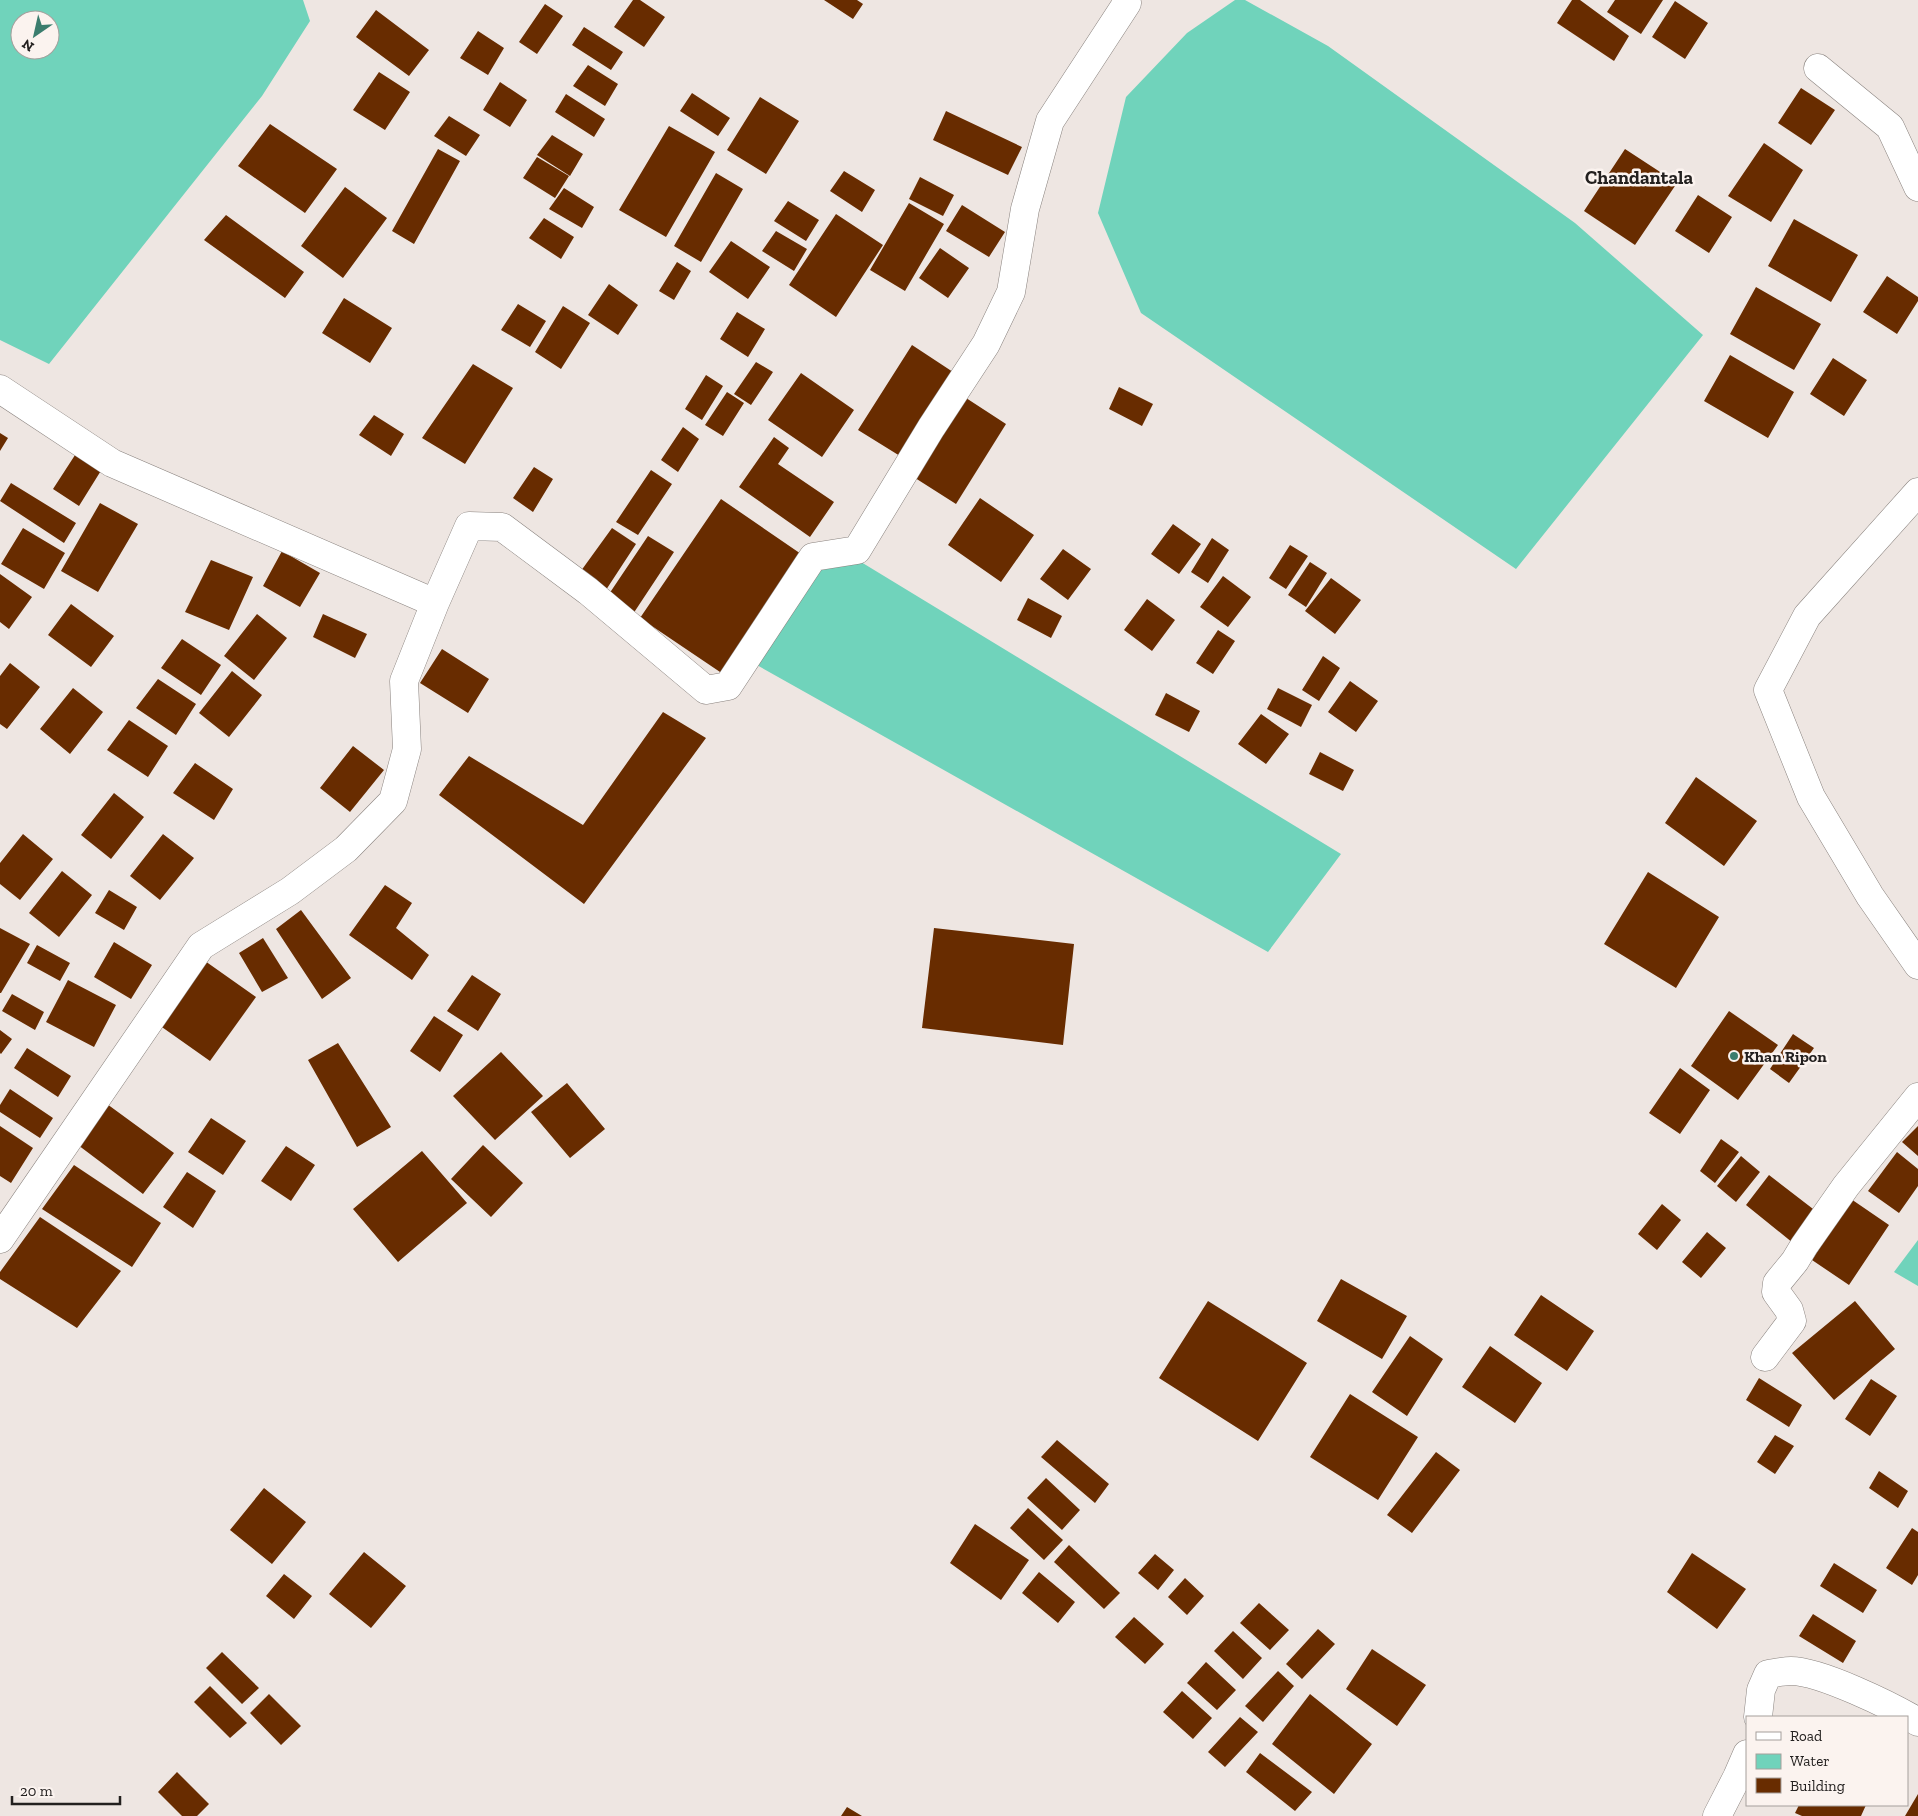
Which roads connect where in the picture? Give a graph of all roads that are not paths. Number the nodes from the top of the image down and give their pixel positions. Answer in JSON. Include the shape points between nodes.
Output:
{"nodes":[{"id":1,"x":1126,"y":0,"type":"edge"},
{"id":2,"x":1818,"y":68,"type":"dead end"},
{"id":3,"x":1918,"y":187,"type":"edge"},
{"id":4,"x":0,"y":389,"type":"edge"},
{"id":5,"x":1918,"y":492,"type":"edge"},
{"id":6,"x":435,"y":603,"type":"junction"},
{"id":7,"x":1918,"y":966,"type":"edge"},
{"id":8,"x":1918,"y":1097,"type":"edge"},
{"id":9,"x":0,"y":1240,"type":"edge"},
{"id":10,"x":1765,"y":1356,"type":"dead end"},
{"id":11,"x":1758,"y":1716,"type":"edge"},
{"id":12,"x":1918,"y":1722,"type":"edge"},
{"id":13,"x":1746,"y":1756,"type":"edge"},
{"id":14,"x":1717,"y":1816,"type":"edge"}],
"edges":[{"from":1,"to":6,"type":"street","via":[[1050,121],[1025,209],[1011,292],[986,344],[857,550],[813,557],[728,686],[706,690],[588,591],[502,527],[469,526]]},
{"from":2,"to":3,"type":"street","via":[[1890,127]]},
{"from":4,"to":6,"type":"street","via":[[112,463]]},
{"from":5,"to":7,"type":"street","via":[[1807,616],[1768,690],[1810,797],[1870,896]]},
{"from":6,"to":9,"type":"street","via":[[404,680],[407,749],[393,801],[346,849],[290,891],[201,946]]},
{"from":8,"to":10,"type":"street","via":[[1846,1186],[1777,1283],[1776,1292],[1789,1310],[1792,1321]]},
{"from":11,"to":12,"type":"street","via":[[1761,1690],[1768,1674],[1792,1671],[1819,1676]]},
{"from":13,"to":14,"type":"street"}]}
